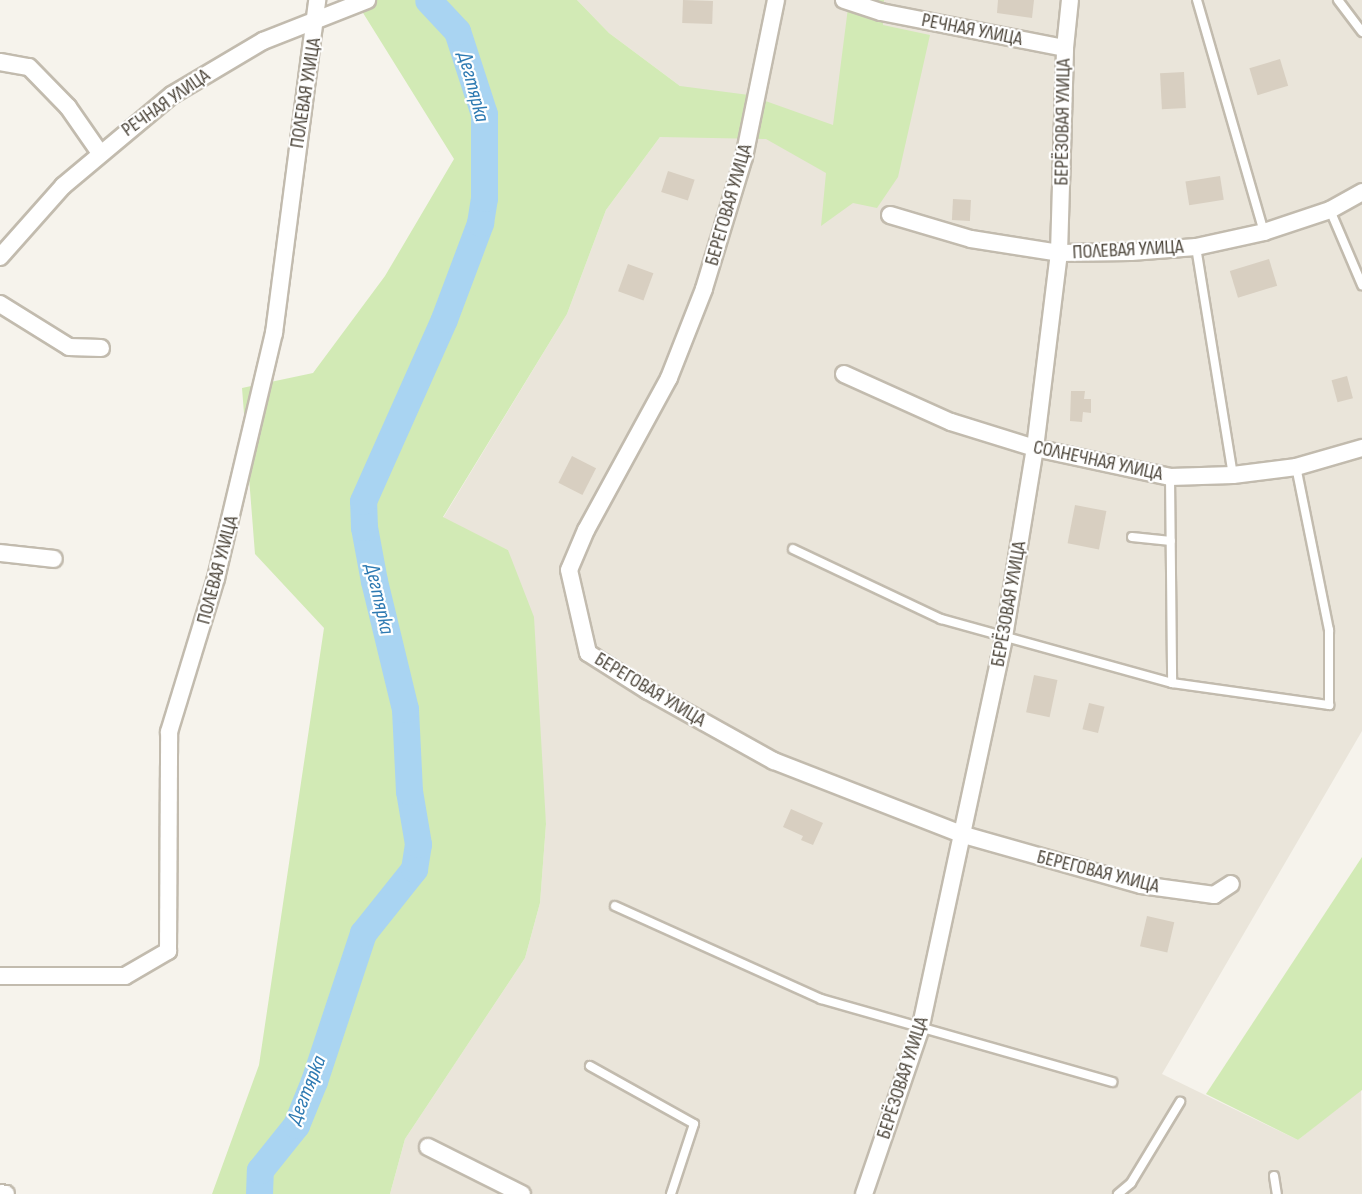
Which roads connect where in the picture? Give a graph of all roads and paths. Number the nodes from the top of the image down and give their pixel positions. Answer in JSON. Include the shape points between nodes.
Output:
{"nodes":[{"id":1,"x":367,"y":0,"type":"edge"},
{"id":2,"x":776,"y":0,"type":"edge"},
{"id":3,"x":844,"y":0,"type":"edge"},
{"id":4,"x":1071,"y":0,"type":"edge"},
{"id":5,"x":1197,"y":0,"type":"edge"},
{"id":6,"x":1338,"y":0,"type":"edge"},
{"id":7,"x":318,"y":8,"type":"edge"},
{"id":8,"x":1362,"y":32,"type":"edge"},
{"id":9,"x":1065,"y":48,"type":"junction"},
{"id":10,"x":0,"y":62,"type":"edge"},
{"id":11,"x":100,"y":153,"type":"junction"},
{"id":12,"x":1362,"y":192,"type":"edge"},
{"id":13,"x":1330,"y":210,"type":"junction"},
{"id":14,"x":890,"y":215,"type":"dead end"},
{"id":15,"x":1264,"y":232,"type":"junction"},
{"id":16,"x":1196,"y":247,"type":"junction"},
{"id":17,"x":1059,"y":253,"type":"junction"},
{"id":18,"x":0,"y":257,"type":"edge"},
{"id":19,"x":1362,"y":285,"type":"edge"},
{"id":20,"x":0,"y":304,"type":"edge"},
{"id":21,"x":101,"y":348,"type":"dead end"},
{"id":22,"x":844,"y":374,"type":"dead end"},
{"id":23,"x":1035,"y":448,"type":"junction"},
{"id":24,"x":1362,"y":448,"type":"edge"},
{"id":25,"x":1296,"y":467,"type":"junction"},
{"id":26,"x":1233,"y":475,"type":"junction"},
{"id":27,"x":1170,"y":477,"type":"junction"},
{"id":28,"x":1132,"y":537,"type":"dead end"},
{"id":29,"x":1171,"y":541,"type":"junction"},
{"id":30,"x":794,"y":549,"type":"dead end"},
{"id":31,"x":0,"y":553,"type":"edge"},
{"id":32,"x":54,"y":559,"type":"dead end"},
{"id":33,"x":1004,"y":637,"type":"junction"},
{"id":34,"x":1172,"y":683,"type":"junction"},
{"id":35,"x":964,"y":835,"type":"junction"},
{"id":36,"x":1231,"y":884,"type":"dead end"},
{"id":37,"x":615,"y":906,"type":"dead end"},
{"id":38,"x":0,"y":976,"type":"edge"},
{"id":39,"x":920,"y":1030,"type":"junction"},
{"id":40,"x":590,"y":1066,"type":"dead end"},
{"id":41,"x":1112,"y":1082,"type":"dead end"},
{"id":42,"x":1180,"y":1102,"type":"dead end"},
{"id":43,"x":428,"y":1147,"type":"dead end"},
{"id":44,"x":1274,"y":1176,"type":"dead end"},
{"id":45,"x":0,"y":1193,"type":"edge"},
{"id":46,"x":6,"y":1194,"type":"edge"},
{"id":47,"x":521,"y":1194,"type":"edge"},
{"id":48,"x":671,"y":1194,"type":"edge"},
{"id":49,"x":864,"y":1194,"type":"edge"},
{"id":50,"x":1118,"y":1194,"type":"edge"},
{"id":51,"x":1277,"y":1194,"type":"edge"}],
"edges":[{"from":1,"to":7,"type":"street","name":"РЕЧНАЯ УЛИЦА"},
{"from":2,"to":35,"type":"street","name":"БЕРЕГОВАЯ УЛИЦА","via":[[744,157],[705,289],[669,378],[586,530],[569,570],[579,615],[588,653],[648,691],[774,761]]},
{"from":3,"to":9,"type":"street","name":"РЕЧНАЯ УЛИЦА","via":[[882,12]]},
{"from":4,"to":9,"type":"street","name":"БЕРЁЗОВАЯ УЛИЦА"},
{"from":5,"to":15,"type":"lane"},
{"from":6,"to":8,"type":"lane"},
{"from":7,"to":11,"type":"street","name":"РЕЧНАЯ УЛИЦА","via":[[197,79]]},
{"from":7,"to":38,"type":"street","name":"ПОЛЕВАЯ УЛИЦА","via":[[274,333],[219,567],[169,732],[168,951],[125,976]]},
{"from":9,"to":17,"type":"street","name":"БЕРЁЗОВАЯ УЛИЦА"},
{"from":10,"to":11,"type":"street","via":[[29,67],[68,107]]},
{"from":11,"to":18,"type":"street","name":"РЕЧНАЯ УЛИЦА","via":[[63,186]]},
{"from":12,"to":13,"type":"street","name":"ПОЛЕВАЯ УЛИЦА"},
{"from":13,"to":15,"type":"street","name":"ПОЛЕВАЯ УЛИЦА"},
{"from":13,"to":19,"type":"lane"},
{"from":14,"to":17,"type":"street","name":"ПОЛЕВАЯ УЛИЦА","via":[[971,239]]},
{"from":15,"to":16,"type":"street","name":"ПОЛЕВАЯ УЛИЦА"},
{"from":16,"to":17,"type":"street","name":"ПОЛЕВАЯ УЛИЦА"},
{"from":16,"to":26,"type":"lane"},
{"from":17,"to":23,"type":"street","name":"БЕРЁЗОВАЯ УЛИЦА"},
{"from":20,"to":21,"type":"street","via":[[69,347]]},
{"from":22,"to":23,"type":"street","name":"СОЛНЕЧНАЯ УЛИЦА","via":[[951,422]]},
{"from":23,"to":27,"type":"street","name":"СОЛНЕЧНАЯ УЛИЦА"},
{"from":23,"to":33,"type":"street","name":"БЕРЁЗОВАЯ УЛИЦА"},
{"from":24,"to":25,"type":"street","name":"СОЛНЕЧНАЯ УЛИЦА"},
{"from":25,"to":26,"type":"street","name":"СОЛНЕЧНАЯ УЛИЦА"},
{"from":25,"to":34,"type":"lane","via":[[1329,630],[1329,705]]},
{"from":26,"to":27,"type":"street","name":"СОЛНЕЧНАЯ УЛИЦА"},
{"from":27,"to":29,"type":"lane"},
{"from":28,"to":29,"type":"lane"},
{"from":29,"to":34,"type":"lane"},
{"from":30,"to":33,"type":"lane","via":[[941,619]]},
{"from":31,"to":32,"type":"street"},
{"from":33,"to":34,"type":"lane"},
{"from":33,"to":35,"type":"street","name":"БЕРЁЗОВАЯ УЛИЦА"},
{"from":35,"to":36,"type":"street","name":"БЕРЕГОВАЯ УЛИЦА","via":[[1141,885],[1214,895]]},
{"from":35,"to":39,"type":"street","name":"БЕРЁЗОВАЯ УЛИЦА"},
{"from":37,"to":39,"type":"lane","via":[[821,999]]},
{"from":39,"to":41,"type":"lane"},
{"from":39,"to":49,"type":"street","name":"БЕРЁЗОВАЯ УЛИЦА"},
{"from":40,"to":48,"type":"lane","via":[[694,1124]]},
{"from":42,"to":50,"type":"lane","via":[[1131,1183]]},
{"from":43,"to":47,"type":"street"},
{"from":44,"to":51,"type":"lane"},
{"from":45,"to":46,"type":"street"}]}
